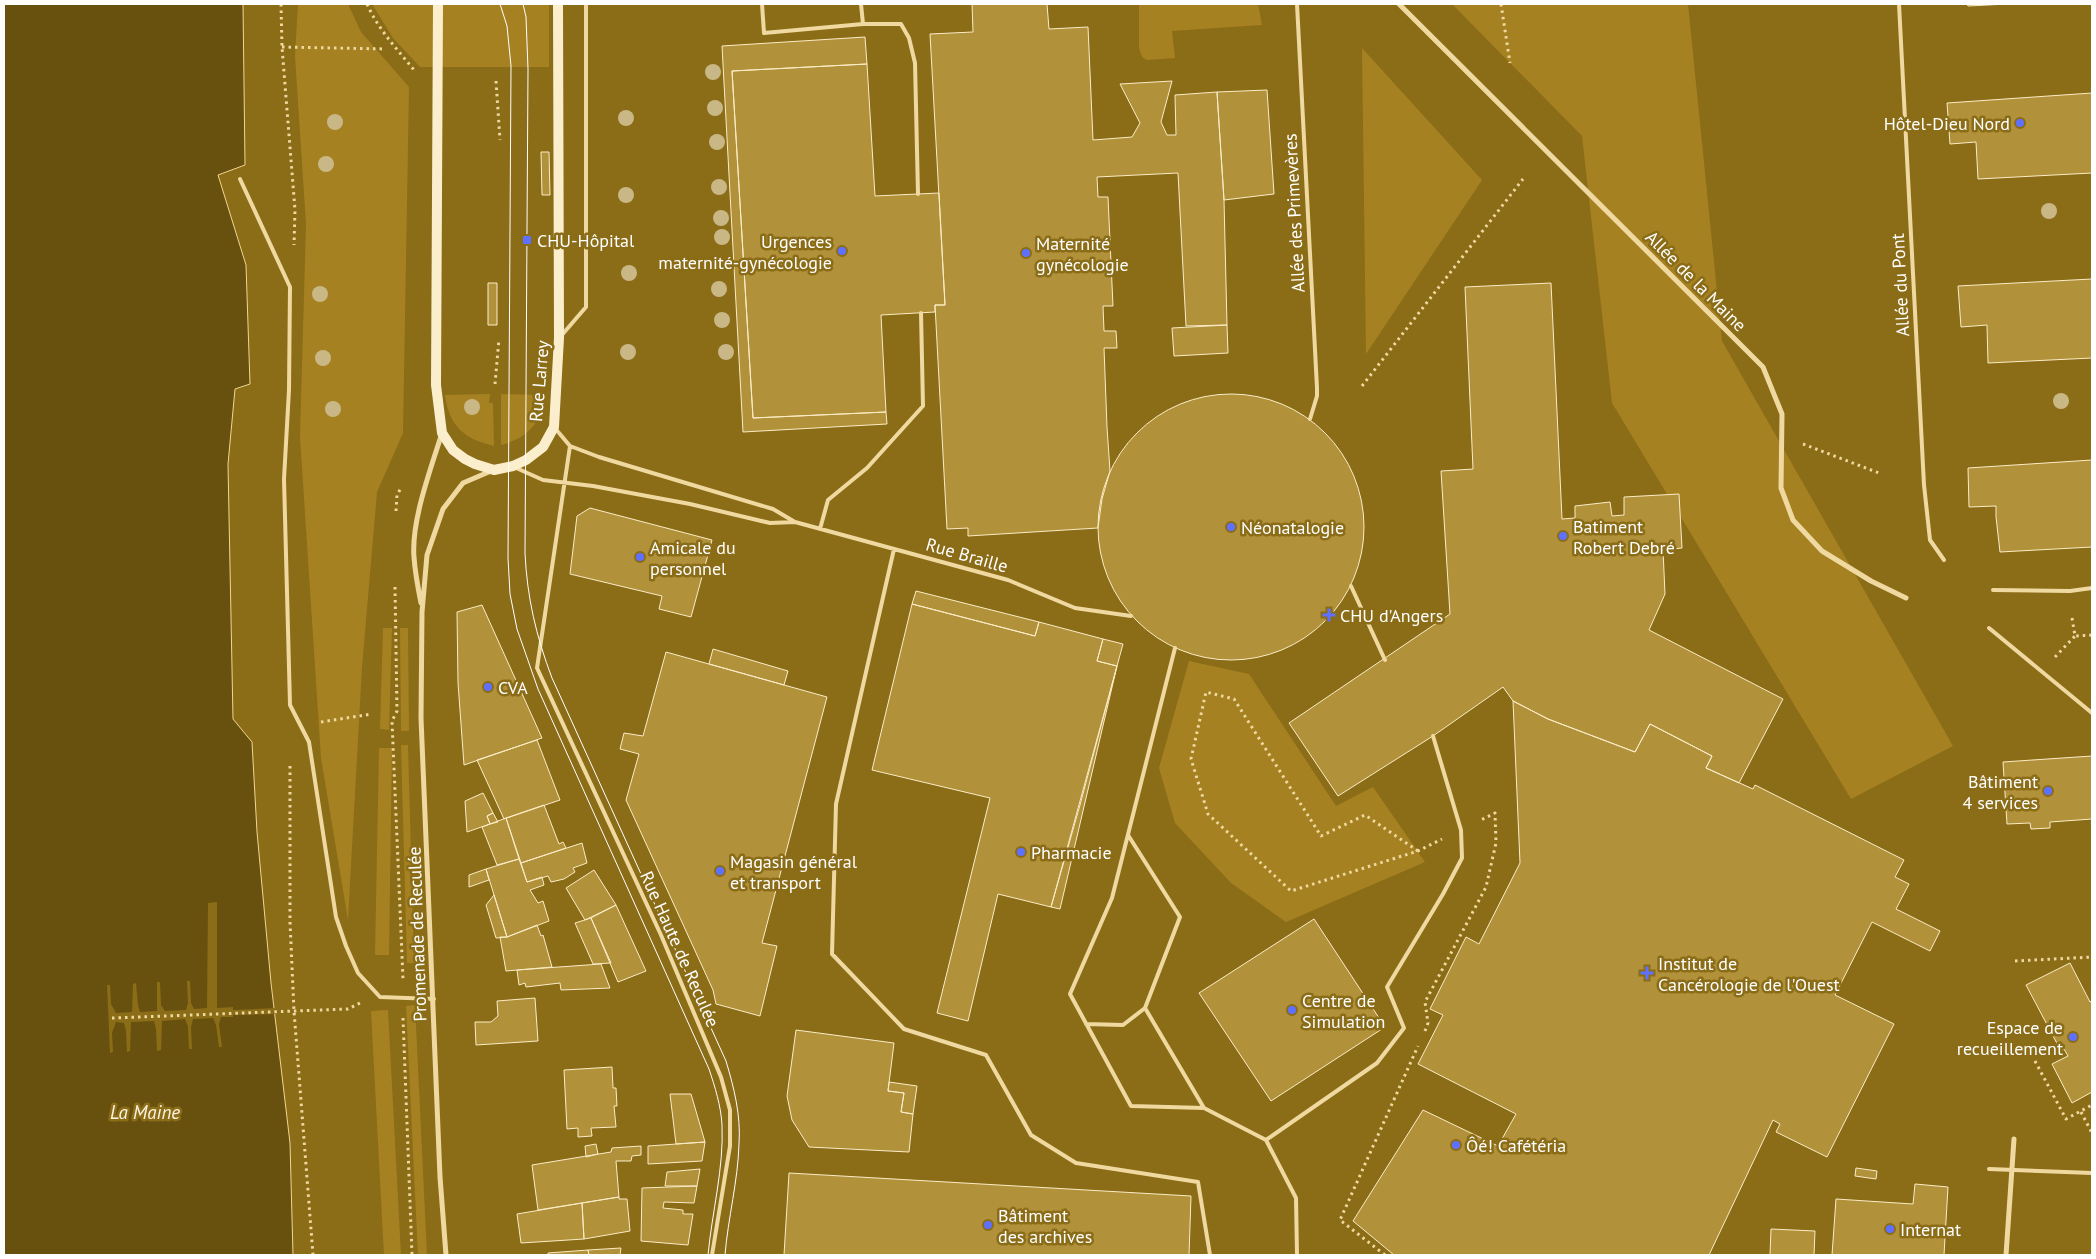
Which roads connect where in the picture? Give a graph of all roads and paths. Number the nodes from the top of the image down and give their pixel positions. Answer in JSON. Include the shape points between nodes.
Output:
{"nodes":[{"id":1,"x":281,"y":4,"type":"edge"},
{"id":2,"x":367,"y":4,"type":"edge"},
{"id":3,"x":438,"y":4,"type":"edge"},
{"id":4,"x":558,"y":4,"type":"edge"},
{"id":5,"x":586,"y":4,"type":"edge"},
{"id":6,"x":762,"y":4,"type":"edge"},
{"id":7,"x":861,"y":4,"type":"edge"},
{"id":8,"x":1297,"y":4,"type":"edge"},
{"id":9,"x":1400,"y":4,"type":"edge"},
{"id":10,"x":1501,"y":4,"type":"edge"},
{"id":11,"x":1899,"y":4,"type":"edge"},
{"id":12,"x":863,"y":24,"type":"junction"},
{"id":13,"x":282,"y":47,"type":"junction"},
{"id":14,"x":386,"y":49,"type":"dead end"},
{"id":15,"x":1510,"y":63,"type":"dead end"},
{"id":16,"x":415,"y":74,"type":"dead end"},
{"id":17,"x":496,"y":82,"type":"dead end"},
{"id":18,"x":500,"y":140,"type":"dead end"},
{"id":19,"x":240,"y":179,"type":"dead end"},
{"id":20,"x":1523,"y":179,"type":"dead end"},
{"id":21,"x":918,"y":194,"type":"dead end"},
{"id":22,"x":290,"y":286,"type":"junction"},
{"id":23,"x":921,"y":313,"type":"dead end"},
{"id":24,"x":560,"y":338,"type":"junction"},
{"id":25,"x":499,"y":339,"type":"dead end"},
{"id":26,"x":495,"y":384,"type":"dead end"},
{"id":27,"x":1362,"y":386,"type":"dead end"},
{"id":28,"x":1310,"y":419,"type":"dead end"},
{"id":29,"x":554,"y":427,"type":"junction"},
{"id":30,"x":442,"y":433,"type":"junction"},
{"id":31,"x":1781,"y":436,"type":"junction"},
{"id":32,"x":570,"y":446,"type":"junction"},
{"id":33,"x":513,"y":466,"type":"junction"},
{"id":34,"x":494,"y":470,"type":"junction"},
{"id":35,"x":1879,"y":473,"type":"dead end"},
{"id":36,"x":564,"y":483,"type":"junction"},
{"id":37,"x":795,"y":522,"type":"junction"},
{"id":38,"x":820,"y":529,"type":"junction"},
{"id":39,"x":894,"y":549,"type":"junction"},
{"id":40,"x":1944,"y":560,"type":"dead end"},
{"id":41,"x":1350,"y":586,"type":"dead end"},
{"id":42,"x":2092,"y":588,"type":"edge"},
{"id":43,"x":1994,"y":590,"type":"dead end"},
{"id":44,"x":1906,"y":598,"type":"dead end"},
{"id":45,"x":422,"y":612,"type":"junction"},
{"id":46,"x":1132,"y":616,"type":"dead end"},
{"id":47,"x":2072,"y":618,"type":"dead end"},
{"id":48,"x":1989,"y":628,"type":"dead end"},
{"id":49,"x":2092,"y":635,"type":"edge"},
{"id":50,"x":2075,"y":636,"type":"junction"},
{"id":51,"x":1175,"y":648,"type":"dead end"},
{"id":52,"x":2055,"y":657,"type":"dead end"},
{"id":53,"x":1385,"y":660,"type":"dead end"},
{"id":54,"x":2092,"y":713,"type":"edge"},
{"id":55,"x":372,"y":714,"type":"dead end"},
{"id":56,"x":315,"y":723,"type":"dead end"},
{"id":57,"x":1433,"y":736,"type":"dead end"},
{"id":58,"x":290,"y":756,"type":"dead end"},
{"id":59,"x":1461,"y":830,"type":"junction"},
{"id":60,"x":1128,"y":835,"type":"junction"},
{"id":61,"x":1418,"y":851,"type":"junction"},
{"id":62,"x":2092,"y":957,"type":"edge"},
{"id":63,"x":2015,"y":961,"type":"dead end"},
{"id":64,"x":434,"y":999,"type":"junction"},
{"id":65,"x":364,"y":1002,"type":"dead end"},
{"id":66,"x":1145,"y":1008,"type":"junction"},
{"id":67,"x":112,"y":1018,"type":"dead end"},
{"id":68,"x":1086,"y":1024,"type":"junction"},
{"id":69,"x":1424,"y":1032,"type":"dead end"},
{"id":70,"x":1420,"y":1041,"type":"dead end"},
{"id":71,"x":2035,"y":1062,"type":"dead end"},
{"id":72,"x":2092,"y":1105,"type":"edge"},
{"id":73,"x":1204,"y":1108,"type":"junction"},
{"id":74,"x":2081,"y":1112,"type":"junction"},
{"id":75,"x":2092,"y":1133,"type":"edge"},
{"id":76,"x":2014,"y":1139,"type":"dead end"},
{"id":77,"x":1266,"y":1140,"type":"junction"},
{"id":78,"x":1989,"y":1169,"type":"dead end"},
{"id":79,"x":2092,"y":1173,"type":"edge"},
{"id":80,"x":313,"y":1255,"type":"edge"},
{"id":81,"x":446,"y":1255,"type":"edge"},
{"id":82,"x":712,"y":1255,"type":"edge"},
{"id":83,"x":1210,"y":1255,"type":"edge"},
{"id":84,"x":1297,"y":1255,"type":"edge"},
{"id":85,"x":1385,"y":1255,"type":"edge"},
{"id":86,"x":2006,"y":1255,"type":"edge"}],
"edges":[{"from":1,"to":13,"type":"path"},
{"from":2,"to":16,"type":"path"},
{"from":3,"to":30,"type":"street","via":[[436,385]]},
{"from":4,"to":24,"type":"street","name":"Rue Larrey"},
{"from":5,"to":24,"type":"lane","via":[[586,307]]},
{"from":6,"to":12,"type":"lane","via":[[764,33]]},
{"from":7,"to":12,"type":"lane"},
{"from":8,"to":28,"type":"lane","name":"Allée des Primevères","via":[[1317,388]]},
{"from":9,"to":31,"type":"street","name":"Allée de la Maine","via":[[1763,367],[1782,414]]},
{"from":10,"to":15,"type":"path"},
{"from":11,"to":40,"type":"lane","name":"Allée du Pont","via":[[1924,485],[1930,540]]},
{"from":12,"to":21,"type":"lane","via":[[901,24],[908,38],[915,63]]},
{"from":13,"to":14,"type":"path"},
{"from":13,"to":22,"type":"path","via":[[295,210]]},
{"from":17,"to":18,"type":"path"},
{"from":19,"to":22,"type":"lane"},
{"from":20,"to":27,"type":"path"},
{"from":22,"to":64,"type":"lane","via":[[290,390],[284,479],[290,705],[309,742],[336,917],[358,973],[380,997]]},
{"from":23,"to":38,"type":"lane","via":[[923,406],[867,468],[828,500]]},
{"from":24,"to":29,"type":"street","name":"Rue Larrey"},
{"from":25,"to":26,"type":"path"},
{"from":29,"to":32,"type":"lane","name":"Rue Braille"},
{"from":29,"to":33,"type":"street","name":"Rue Larrey","via":[[542,447]]},
{"from":30,"to":34,"type":"street","via":[[453,450],[465,459]]},
{"from":30,"to":45,"type":"street","name":"Promenade de Reculée","via":[[418,517],[413,556]]},
{"from":31,"to":35,"type":"path"},
{"from":31,"to":44,"type":"street","name":"Allée de la Maine","via":[[1781,488],[1793,520],[1822,551],[1871,582]]},
{"from":32,"to":36,"type":"lane"},
{"from":32,"to":37,"type":"lane","name":"Rue Braille","via":[[599,458],[773,509]]},
{"from":33,"to":34,"type":"street","name":"Rue Larrey"},
{"from":33,"to":36,"type":"lane","name":"Rue Braille","via":[[543,480]]},
{"from":34,"to":45,"type":"street","name":"Promenade de Reculée","via":[[463,483],[443,509],[427,554]]},
{"from":36,"to":37,"type":"lane","name":"Rue Braille","via":[[770,522]]},
{"from":36,"to":82,"type":"lane","name":"Rue Haute de Reculée","via":[[537,668],[660,935],[721,1077],[730,1110],[730,1146]]},
{"from":37,"to":38,"type":"lane","name":"Rue Braille"},
{"from":38,"to":39,"type":"lane","name":"Rue Braille"},
{"from":39,"to":46,"type":"lane","name":"Rue Braille","via":[[1008,580],[1075,608]]},
{"from":39,"to":83,"type":"lane","via":[[836,804],[832,954],[904,1029],[986,1055],[1031,1135],[1076,1163],[1198,1182]]},
{"from":41,"to":53,"type":"lane"},
{"from":42,"to":43,"type":"lane","via":[[2070,591]]},
{"from":45,"to":64,"type":"street","name":"Promenade de Reculée","via":[[421,718]]},
{"from":47,"to":50,"type":"path"},
{"from":48,"to":54,"type":"lane"},
{"from":49,"to":50,"type":"path"},
{"from":50,"to":52,"type":"path"},
{"from":51,"to":60,"type":"lane"},
{"from":55,"to":56,"type":"path"},
{"from":57,"to":59,"type":"lane"},
{"from":58,"to":80,"type":"path","via":[[290,922],[294,1011]]},
{"from":59,"to":61,"type":"path"},
{"from":59,"to":69,"type":"path","via":[[1495,813],[1496,843],[1486,887],[1425,1002],[1428,1023]]},
{"from":59,"to":77,"type":"lane","via":[[1462,858],[1387,987],[1404,1028],[1377,1063]]},
{"from":60,"to":66,"type":"lane","via":[[1180,917]]},
{"from":60,"to":68,"type":"lane","via":[[1112,898],[1070,994]]},
{"from":61,"to":61,"type":"path","via":[[1291,891],[1208,814],[1191,759],[1206,692],[1234,698],[1321,836],[1365,815]]},
{"from":62,"to":63,"type":"path"},
{"from":64,"to":81,"type":"street","name":"Promenade de Reculée"},
{"from":65,"to":67,"type":"path","via":[[348,1009]]},
{"from":66,"to":68,"type":"lane","via":[[1124,1025]]},
{"from":66,"to":73,"type":"lane"},
{"from":68,"to":73,"type":"lane","via":[[1130,1106]]},
{"from":70,"to":85,"type":"path","via":[[1340,1220]]},
{"from":71,"to":74,"type":"path","via":[[2066,1119]]},
{"from":72,"to":74,"type":"path"},
{"from":73,"to":77,"type":"lane"},
{"from":74,"to":75,"type":"path"},
{"from":76,"to":86,"type":"street"},
{"from":77,"to":84,"type":"lane","via":[[1296,1198]]},
{"from":78,"to":79,"type":"lane"}]}
